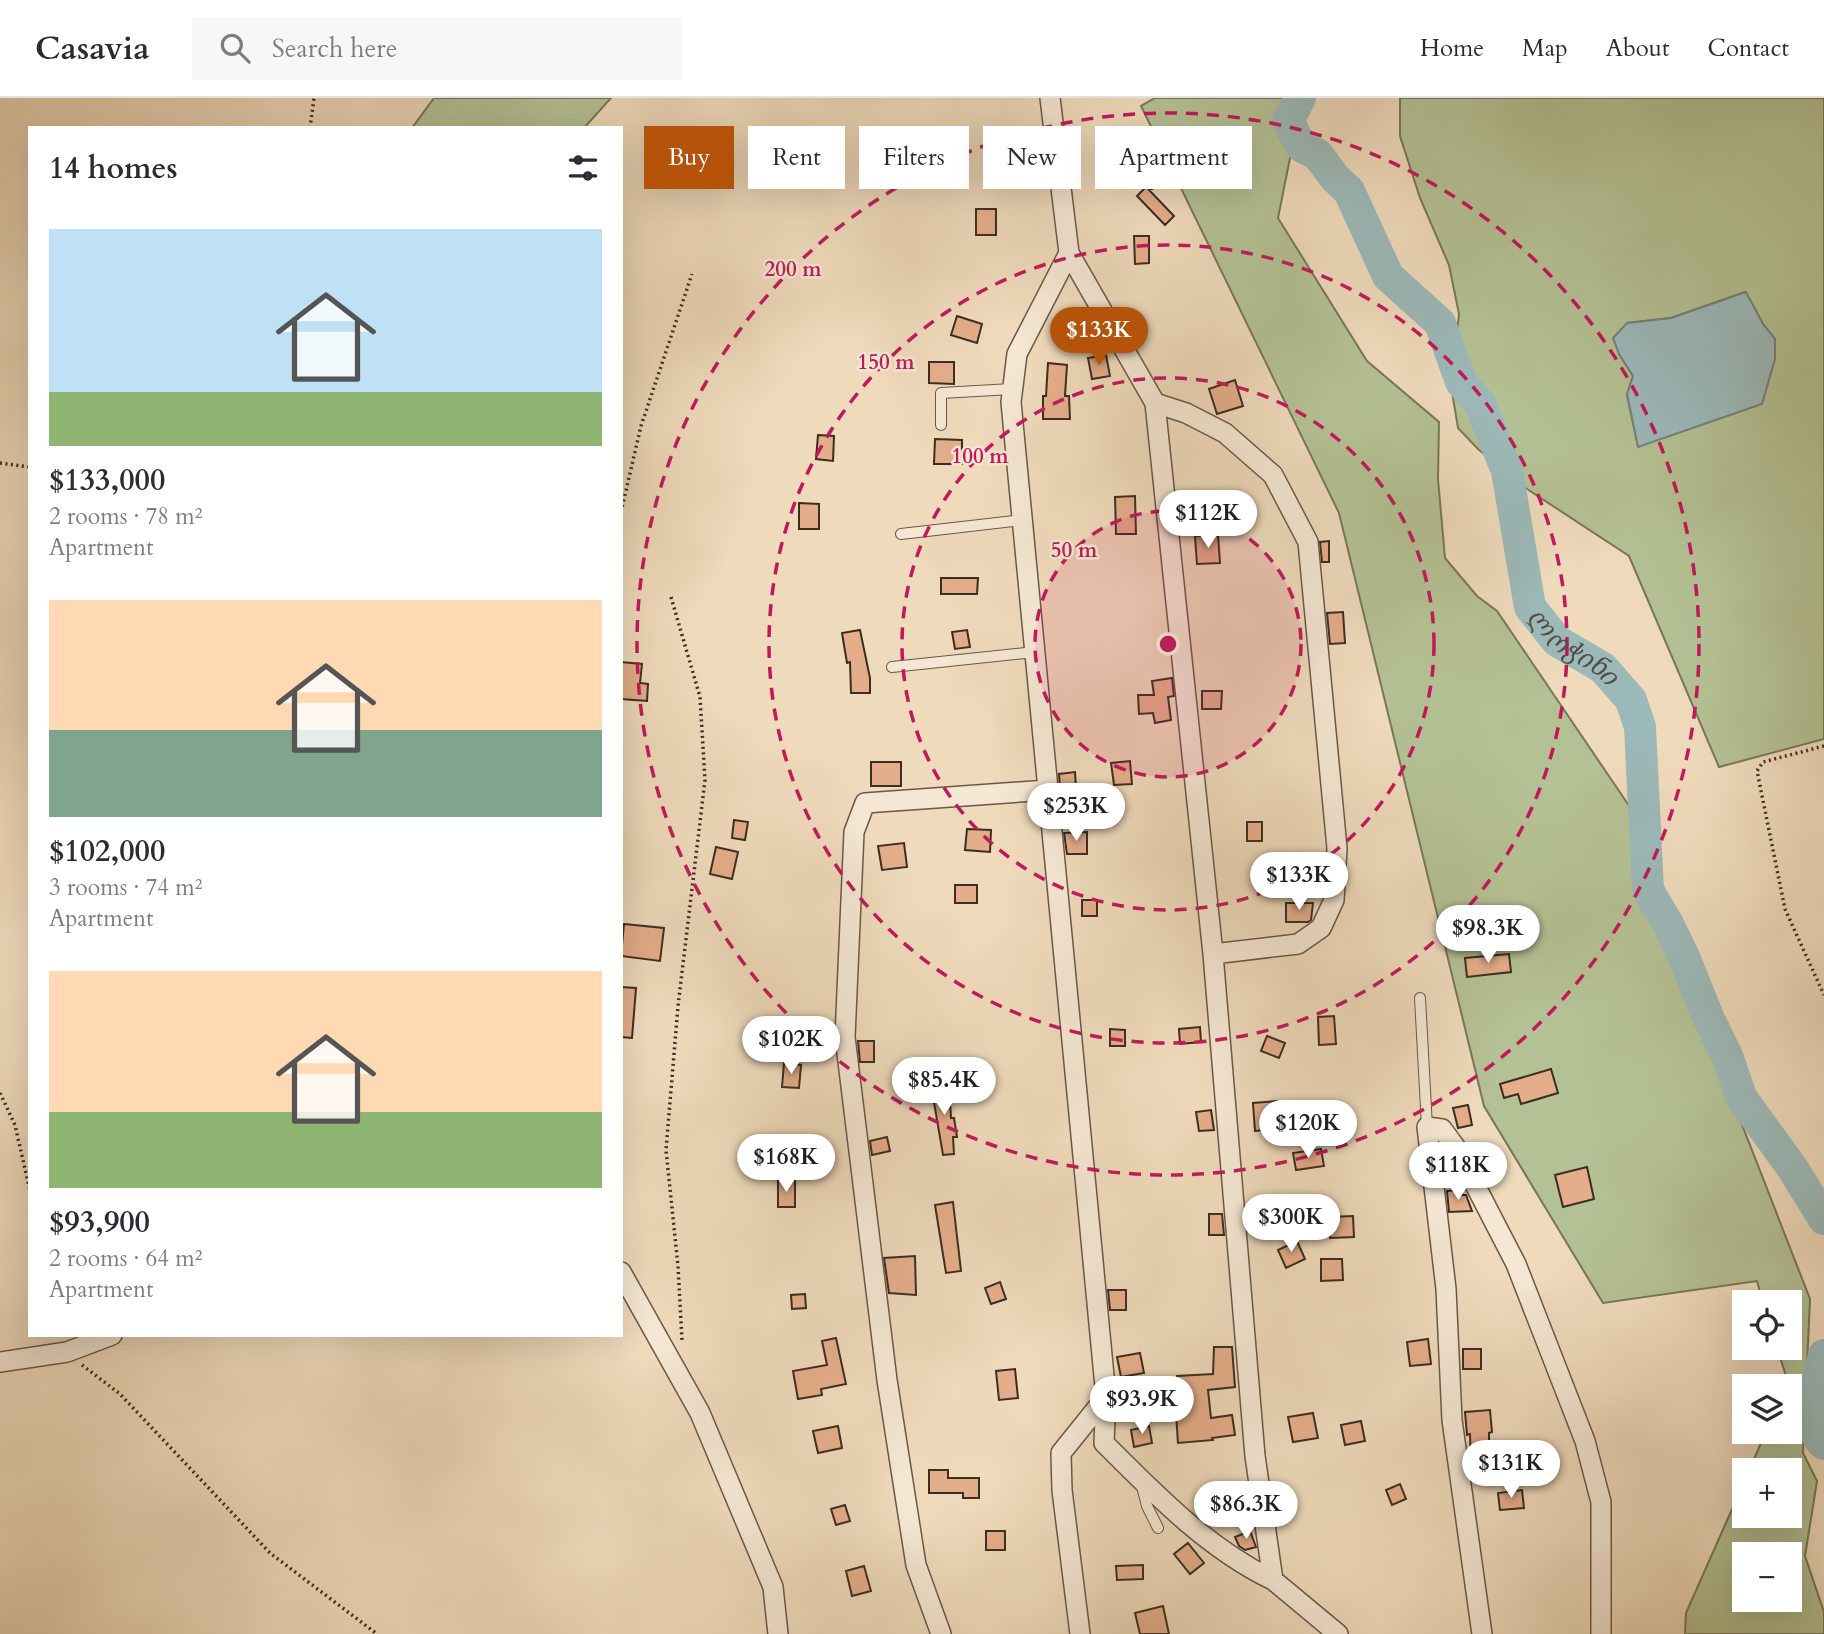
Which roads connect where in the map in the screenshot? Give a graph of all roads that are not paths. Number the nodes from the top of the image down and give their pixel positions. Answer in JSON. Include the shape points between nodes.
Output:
{"nodes":[{"id":1,"x":1050,"y":98,"type":"edge"},
{"id":2,"x":1069,"y":253,"type":"junction"},
{"id":3,"x":1012,"y":389,"type":"junction"},
{"id":4,"x":1155,"y":402,"type":"junction"},
{"id":5,"x":941,"y":425,"type":"dead end"},
{"id":6,"x":1022,"y":520,"type":"junction"},
{"id":7,"x":901,"y":534,"type":"dead end"},
{"id":8,"x":1035,"y":652,"type":"junction"},
{"id":9,"x":892,"y":667,"type":"dead end"},
{"id":10,"x":1048,"y":790,"type":"junction"},
{"id":11,"x":1213,"y":954,"type":"junction"},
{"id":12,"x":1420,"y":998,"type":"dead end"},
{"id":13,"x":1427,"y":1127,"type":"junction"},
{"id":14,"x":623,"y":1276,"type":"edge"},
{"id":15,"x":107,"y":1337,"type":"edge"},
{"id":16,"x":0,"y":1362,"type":"edge"},
{"id":17,"x":1106,"y":1397,"type":"junction"},
{"id":18,"x":1141,"y":1480,"type":"junction"},
{"id":19,"x":1158,"y":1528,"type":"dead end"},
{"id":20,"x":1273,"y":1580,"type":"junction"},
{"id":21,"x":778,"y":1634,"type":"edge"},
{"id":22,"x":941,"y":1634,"type":"edge"},
{"id":23,"x":1080,"y":1634,"type":"edge"},
{"id":24,"x":1338,"y":1634,"type":"edge"},
{"id":25,"x":1482,"y":1634,"type":"edge"},
{"id":26,"x":1601,"y":1634,"type":"edge"}],
"edges":[{"from":1,"to":2,"type":"street"},
{"from":2,"to":3,"type":"street","via":[[1017,354]]},
{"from":2,"to":4,"type":"street"},
{"from":3,"to":5,"type":"lane","via":[[941,393]]},
{"from":3,"to":6,"type":"street"},
{"from":4,"to":11,"type":"street"},
{"from":4,"to":11,"type":"street","via":[[1225,433],[1273,475],[1308,542],[1337,848],[1334,900],[1321,928],[1298,944]]},
{"from":6,"to":7,"type":"lane"},
{"from":6,"to":8,"type":"street"},
{"from":8,"to":9,"type":"lane"},
{"from":8,"to":10,"type":"street"},
{"from":10,"to":17,"type":"street"},
{"from":10,"to":22,"type":"street","via":[[865,803],[855,832],[845,1037],[916,1565]]},
{"from":11,"to":20,"type":"street","via":[[1255,1455]]},
{"from":12,"to":13,"type":"lane"},
{"from":13,"to":25,"type":"street","via":[[1446,1289],[1452,1420]]},
{"from":13,"to":26,"type":"street","via":[[1442,1129],[1456,1148],[1516,1264],[1585,1441],[1601,1502]]},
{"from":14,"to":21,"type":"street","via":[[699,1412],[773,1587]]},
{"from":15,"to":16,"type":"street","via":[[66,1352]]},
{"from":17,"to":18,"type":"street","via":[[1104,1443]]},
{"from":17,"to":23,"type":"street","via":[[1061,1453]]},
{"from":18,"to":19,"type":"lane"},
{"from":18,"to":20,"type":"street","via":[[1245,1567]]},
{"from":20,"to":24,"type":"street"}]}
